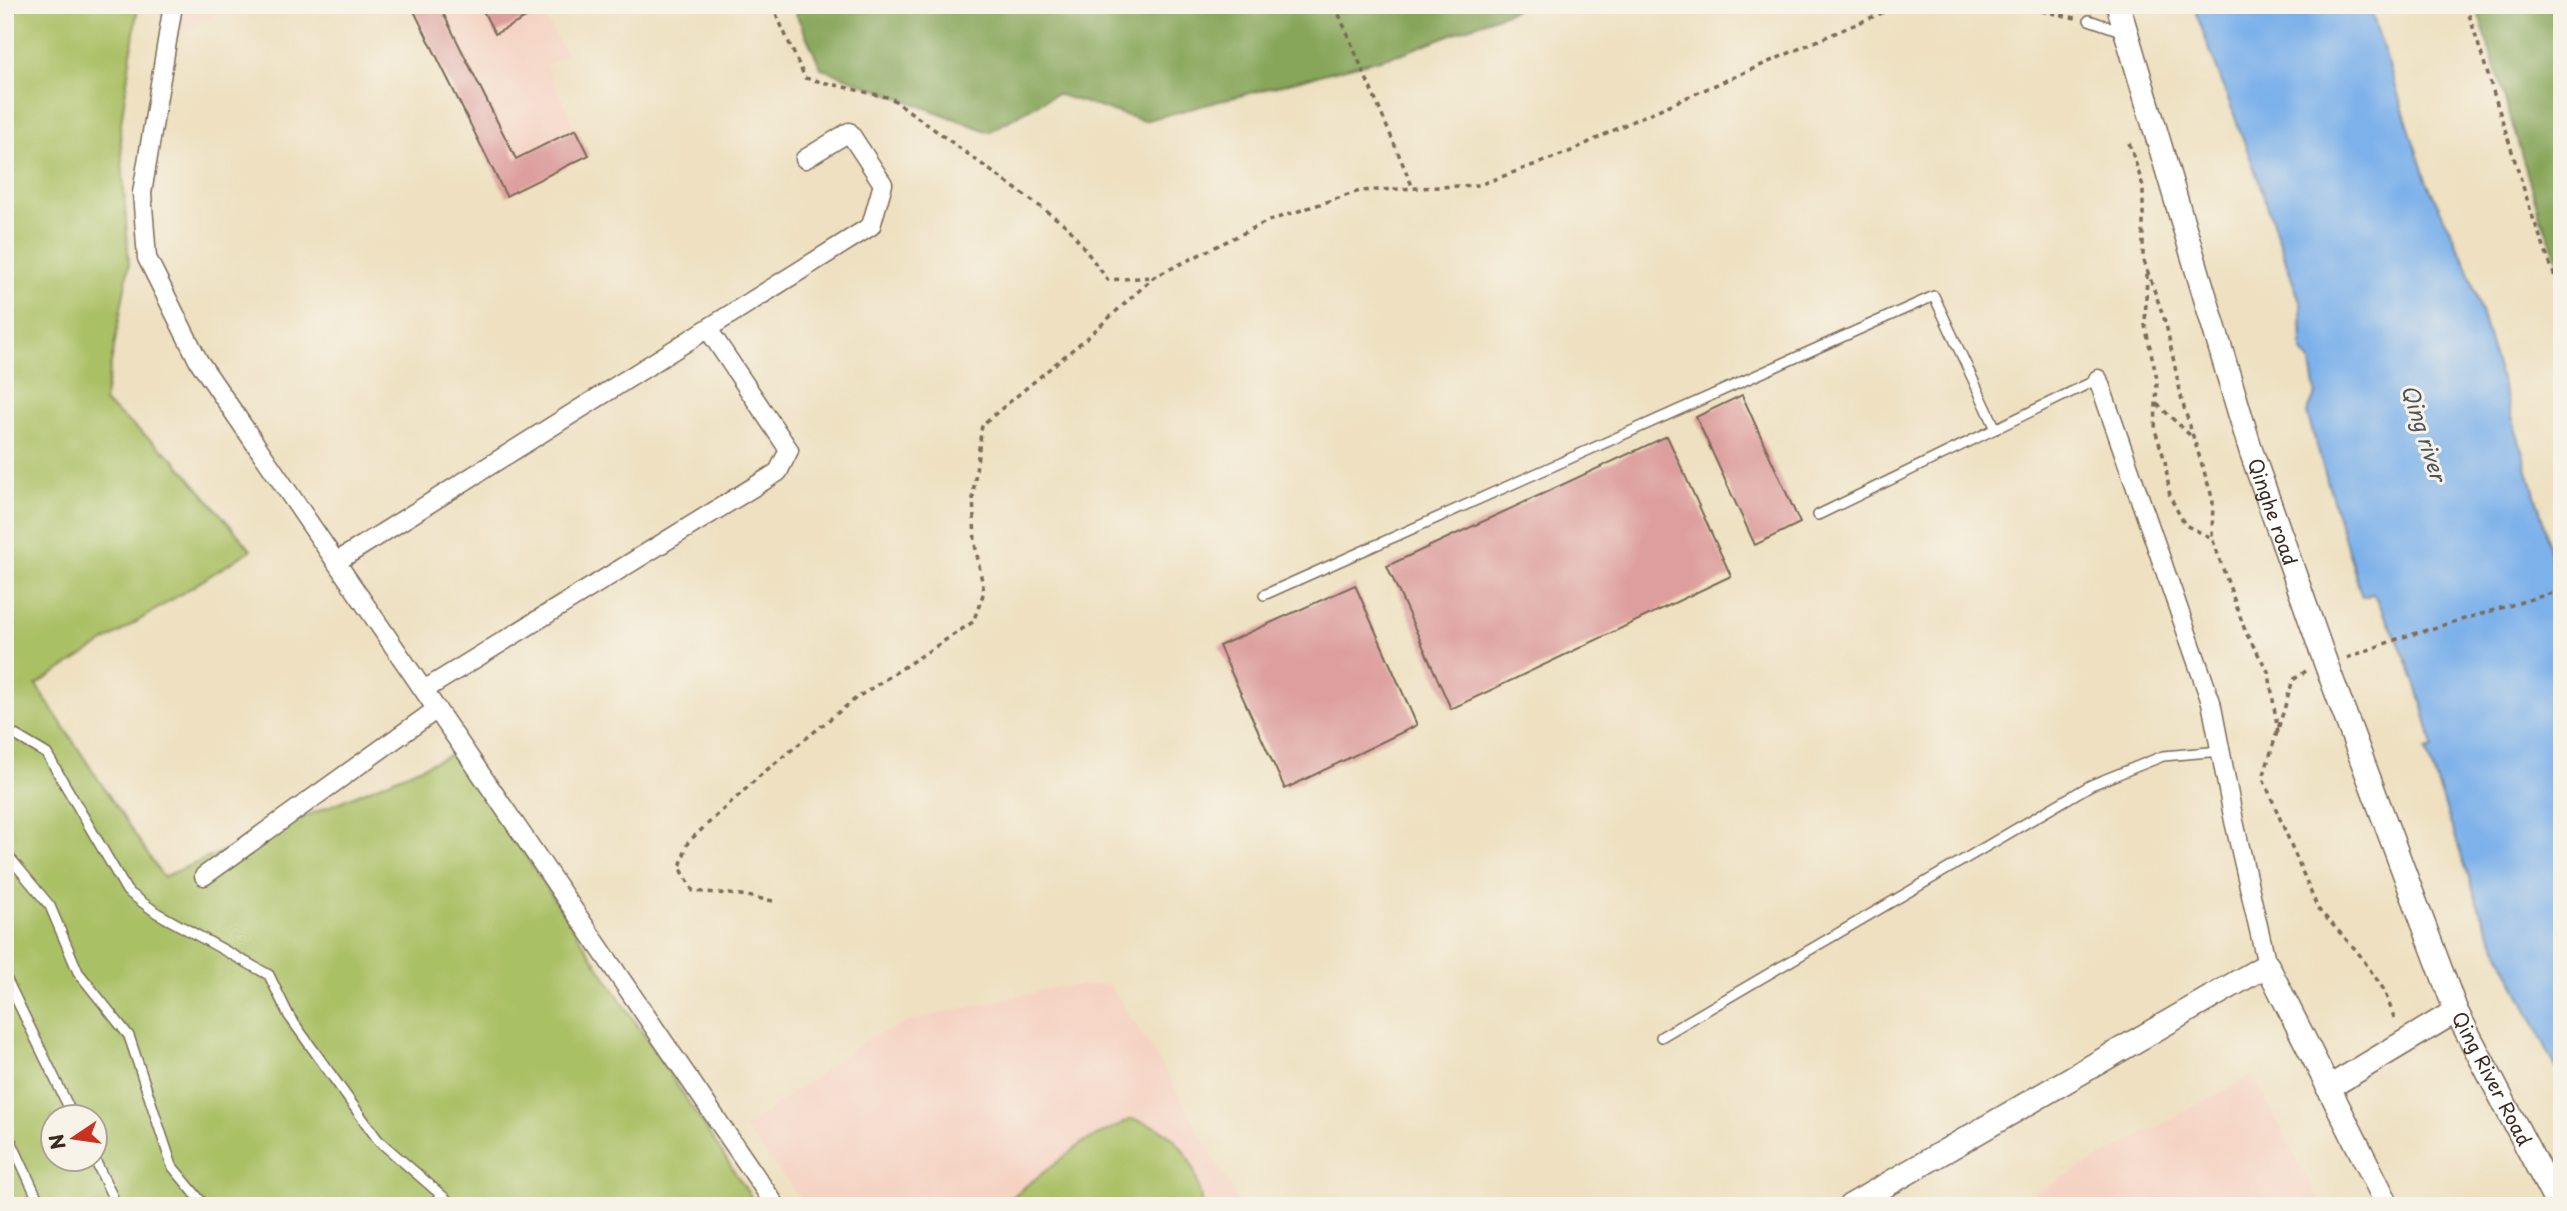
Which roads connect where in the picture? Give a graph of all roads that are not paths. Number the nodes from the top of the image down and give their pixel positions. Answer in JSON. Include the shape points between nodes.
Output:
{"nodes":[{"id":1,"x":173,"y":5,"type":"edge"},
{"id":2,"x":2118,"y":5,"type":"edge"},
{"id":3,"x":2089,"y":20,"type":"road end"},
{"id":4,"x":2126,"y":32,"type":"junction"},
{"id":5,"x":805,"y":159,"type":"dead end"},
{"id":6,"x":708,"y":329,"type":"junction"},
{"id":7,"x":2098,"y":379,"type":"joint"},
{"id":8,"x":1996,"y":429,"type":"junction"},
{"id":9,"x":1818,"y":515,"type":"dead end"},
{"id":10,"x":336,"y":562,"type":"junction"},
{"id":11,"x":1264,"y":595,"type":"dead end"},
{"id":12,"x":424,"y":690,"type":"junction"},
{"id":13,"x":437,"y":709,"type":"junction"},
{"id":14,"x":5,"y":729,"type":"edge"},
{"id":15,"x":2221,"y":751,"type":"junction"},
{"id":16,"x":5,"y":852,"type":"edge"},
{"id":17,"x":204,"y":876,"type":"dead end"},
{"id":18,"x":2267,"y":965,"type":"junction"},
{"id":19,"x":5,"y":976,"type":"edge"},
{"id":20,"x":2456,"y":1011,"type":"junction"},
{"id":21,"x":1661,"y":1037,"type":"dead end"},
{"id":22,"x":2328,"y":1088,"type":"junction"},
{"id":23,"x":67,"y":1102,"type":"edge"},
{"id":24,"x":5,"y":1128,"type":"edge"},
{"id":25,"x":101,"y":1172,"type":"edge"},
{"id":26,"x":41,"y":1206,"type":"edge"},
{"id":27,"x":117,"y":1206,"type":"edge"},
{"id":28,"x":205,"y":1206,"type":"edge"},
{"id":29,"x":454,"y":1206,"type":"edge"},
{"id":30,"x":776,"y":1206,"type":"edge"},
{"id":31,"x":1850,"y":1206,"type":"edge"},
{"id":32,"x":2388,"y":1206,"type":"edge"},
{"id":33,"x":2558,"y":1206,"type":"edge"}],
"edges":[{"from":1,"to":10,"type":"street","via":[[142,193],[147,258],[198,360]]},
{"from":2,"to":4,"type":"street","name":"Qinghe road"},
{"from":3,"to":4,"type":"lane"},
{"from":4,"to":20,"type":"street","name":"Qinghe road","via":[[2250,451]]},
{"from":5,"to":6,"type":"street","via":[[849,132],[883,184],[871,226]]},
{"from":6,"to":10,"type":"street"},
{"from":6,"to":12,"type":"street","via":[[789,450],[778,472]]},
{"from":7,"to":8,"type":"lane"},
{"from":7,"to":15,"type":"street","via":[[2211,702]]},
{"from":8,"to":9,"type":"lane"},
{"from":8,"to":11,"type":"lane","via":[[1934,296]]},
{"from":10,"to":12,"type":"street"},
{"from":12,"to":13,"type":"street"},
{"from":13,"to":17,"type":"street"},
{"from":13,"to":30,"type":"street"},
{"from":14,"to":29,"type":"lane","via":[[47,754],[127,891],[157,913],[269,975],[289,1016],[378,1140]]},
{"from":15,"to":18,"type":"street"},
{"from":15,"to":21,"type":"lane","via":[[2164,756],[2091,785]]},
{"from":16,"to":28,"type":"lane","via":[[50,906],[78,972],[129,1036],[173,1166]]},
{"from":18,"to":22,"type":"street"},
{"from":18,"to":31,"type":"street"},
{"from":19,"to":23,"type":"lane"},
{"from":20,"to":22,"type":"street","name":"Qing River Road"},
{"from":20,"to":33,"type":"street","name":"Qing River Road"},
{"from":22,"to":32,"type":"street"},
{"from":24,"to":26,"type":"lane"},
{"from":25,"to":27,"type":"lane"}]}
